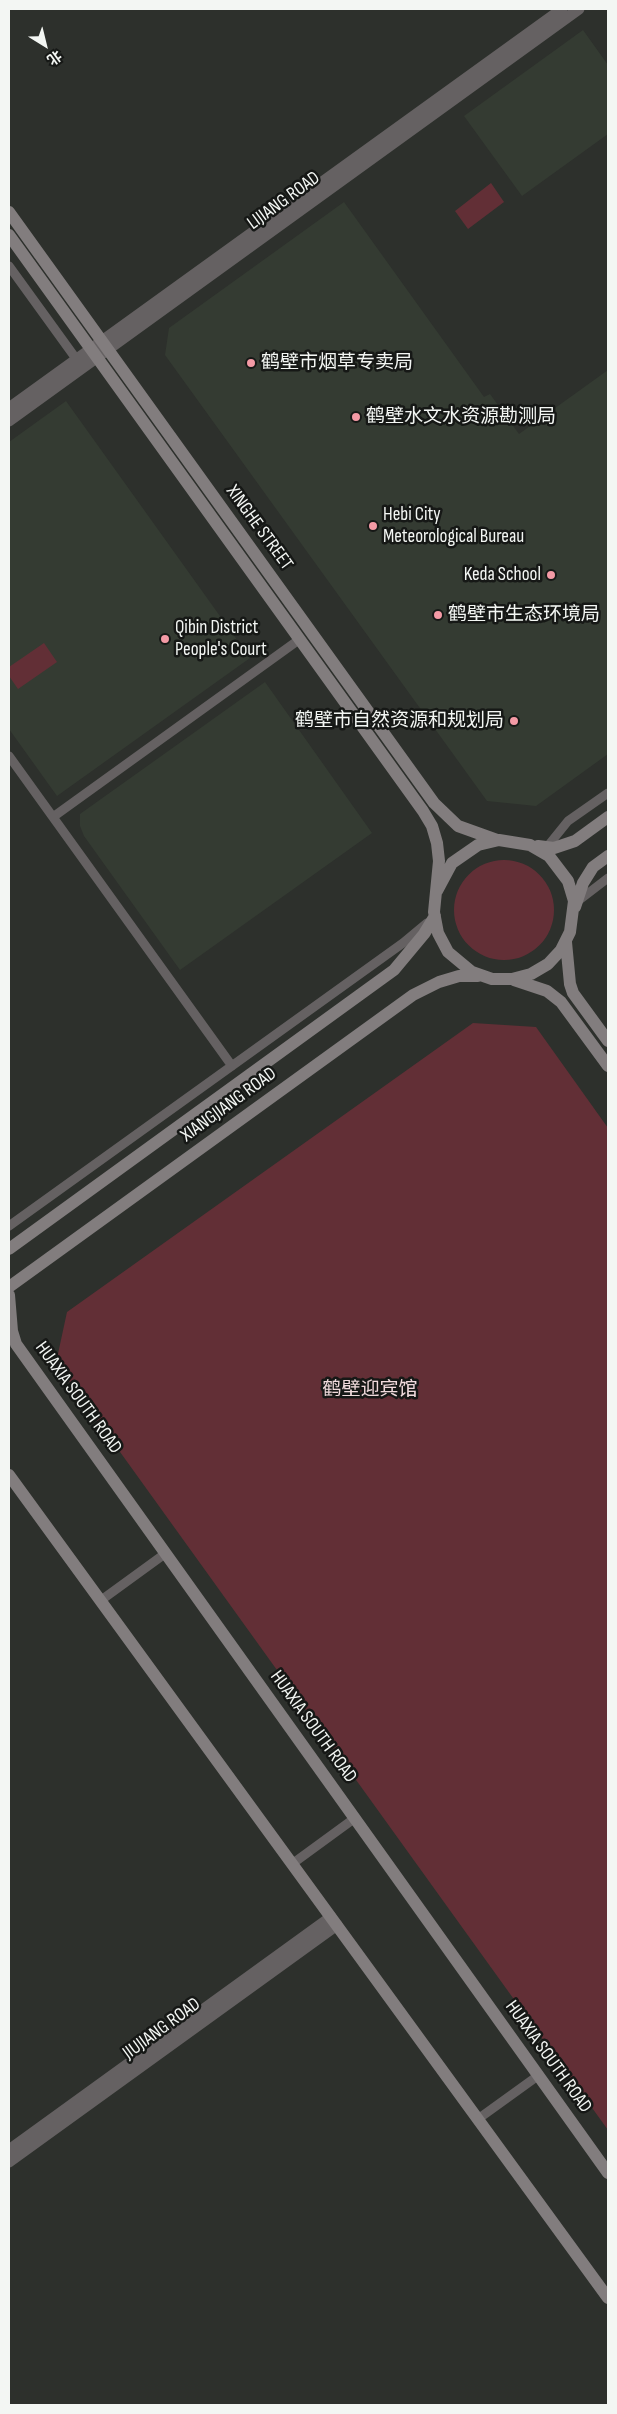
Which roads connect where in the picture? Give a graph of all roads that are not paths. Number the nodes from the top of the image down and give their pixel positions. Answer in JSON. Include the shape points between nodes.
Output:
{"nodes":[{"id":1,"x":562,"y":9,"type":"edge"},
{"id":2,"x":580,"y":9,"type":"edge"},
{"id":3,"x":9,"y":212,"type":"edge"},
{"id":4,"x":9,"y":235,"type":"edge"},
{"id":5,"x":9,"y":266,"type":"edge"},
{"id":6,"x":105,"y":345,"type":"junction"},
{"id":7,"x":94,"y":353,"type":"junction"},
{"id":8,"x":76,"y":360,"type":"junction"},
{"id":9,"x":9,"y":408,"type":"edge"},
{"id":10,"x":9,"y":421,"type":"edge"},
{"id":11,"x":300,"y":639,"type":"junction"},
{"id":12,"x":9,"y":756,"type":"edge"},
{"id":13,"x":608,"y":793,"type":"edge"},
{"id":14,"x":52,"y":817,"type":"junction"},
{"id":15,"x":608,"y":817,"type":"edge"},
{"id":16,"x":499,"y":840,"type":"junction"},
{"id":17,"x":530,"y":845,"type":"junction"},
{"id":18,"x":547,"y":847,"type":"junction"},
{"id":19,"x":608,"y":856,"type":"edge"},
{"id":20,"x":608,"y":878,"type":"edge"},
{"id":21,"x":437,"y":891,"type":"junction"},
{"id":22,"x":576,"y":906,"type":"junction"},
{"id":23,"x":435,"y":916,"type":"junction"},
{"id":24,"x":566,"y":942,"type":"junction"},
{"id":25,"x":482,"y":976,"type":"junction"},
{"id":26,"x":512,"y":979,"type":"junction"},
{"id":27,"x":608,"y":1041,"type":"edge"},
{"id":28,"x":232,"y":1066,"type":"junction"},
{"id":29,"x":608,"y":1066,"type":"edge"},
{"id":30,"x":9,"y":1226,"type":"edge"},
{"id":31,"x":9,"y":1249,"type":"edge"},
{"id":32,"x":9,"y":1287,"type":"edge"},
{"id":33,"x":9,"y":1295,"type":"edge"},
{"id":34,"x":9,"y":1474,"type":"edge"},
{"id":35,"x":166,"y":1553,"type":"junction"},
{"id":36,"x":100,"y":1600,"type":"junction"},
{"id":37,"x":355,"y":1818,"type":"junction"},
{"id":38,"x":292,"y":1864,"type":"junction"},
{"id":39,"x":334,"y":1921,"type":"junction"},
{"id":40,"x":539,"y":2075,"type":"junction"},
{"id":41,"x":478,"y":2119,"type":"junction"},
{"id":42,"x":9,"y":2150,"type":"edge"},
{"id":43,"x":9,"y":2162,"type":"edge"},
{"id":44,"x":608,"y":2173,"type":"edge"},
{"id":45,"x":608,"y":2298,"type":"edge"}],
"edges":[{"from":1,"to":6,"type":"street","name":"LIJIANG ROAD"},
{"from":2,"to":6,"type":"street","name":"LIJIANG ROAD"},
{"from":3,"to":6,"type":"main road","name":"XINGHE STREET"},
{"from":4,"to":7,"type":"main road","name":"XINGHE STREET"},
{"from":5,"to":8,"type":"street"},
{"from":6,"to":7,"type":"street","name":"LIJIANG ROAD"},
{"from":6,"to":16,"type":"main road","name":"XINGHE STREET","via":[[434,803],[458,826]]},
{"from":7,"to":8,"type":"street","name":"LIJIANG ROAD"},
{"from":7,"to":10,"type":"street","name":"LIJIANG ROAD"},
{"from":7,"to":11,"type":"main road","name":"XINGHE STREET"},
{"from":8,"to":9,"type":"street","name":"LIJIANG ROAD"},
{"from":11,"to":14,"type":"street"},
{"from":11,"to":21,"type":"main road","name":"XINGHE STREET","via":[[432,826],[439,860]]},
{"from":12,"to":14,"type":"street"},
{"from":13,"to":18,"type":"street","via":[[568,821]]},
{"from":14,"to":28,"type":"street"},
{"from":15,"to":18,"type":"main road","via":[[575,841]]},
{"from":16,"to":17,"type":"main road"},
{"from":16,"to":21,"type":"main road","via":[[478,845],[460,856],[446,872]]},
{"from":17,"to":18,"type":"main road"},
{"from":17,"to":22,"type":"main road","via":[[548,856],[563,872]]},
{"from":19,"to":22,"type":"main road","via":[[593,867],[583,883]]},
{"from":20,"to":22,"type":"street"},
{"from":21,"to":23,"type":"main road"},
{"from":22,"to":24,"type":"main road"},
{"from":23,"to":25,"type":"main road","via":[[438,933],[448,952],[463,966]]},
{"from":23,"to":28,"type":"street","via":[[403,944]]},
{"from":23,"to":31,"type":"main road","name":"XIANGJIANG ROAD","via":[[394,970]]},
{"from":24,"to":26,"type":"main road","via":[[548,964],[531,974]]},
{"from":24,"to":27,"type":"main road","via":[[570,984]]},
{"from":25,"to":26,"type":"main road"},
{"from":25,"to":32,"type":"main road","name":"XIANGJIANG ROAD","via":[[459,976],[413,995]]},
{"from":26,"to":29,"type":"main road","via":[[547,991],[562,1002]]},
{"from":28,"to":30,"type":"street"},
{"from":33,"to":35,"type":"main road","name":"HUAXIA SOUTH ROAD","via":[[16,1344]]},
{"from":34,"to":36,"type":"main road"},
{"from":35,"to":36,"type":"street"},
{"from":35,"to":37,"type":"main road","name":"HUAXIA SOUTH ROAD"},
{"from":36,"to":38,"type":"main road"},
{"from":37,"to":38,"type":"street"},
{"from":37,"to":40,"type":"main road","name":"HUAXIA SOUTH ROAD"},
{"from":38,"to":39,"type":"main road"},
{"from":39,"to":41,"type":"main road"},
{"from":39,"to":42,"type":"street","name":"JIUJIANG ROAD"},
{"from":39,"to":43,"type":"street","name":"JIUJIANG ROAD"},
{"from":40,"to":41,"type":"street"},
{"from":40,"to":44,"type":"main road","name":"HUAXIA SOUTH ROAD"},
{"from":41,"to":45,"type":"main road"}]}
